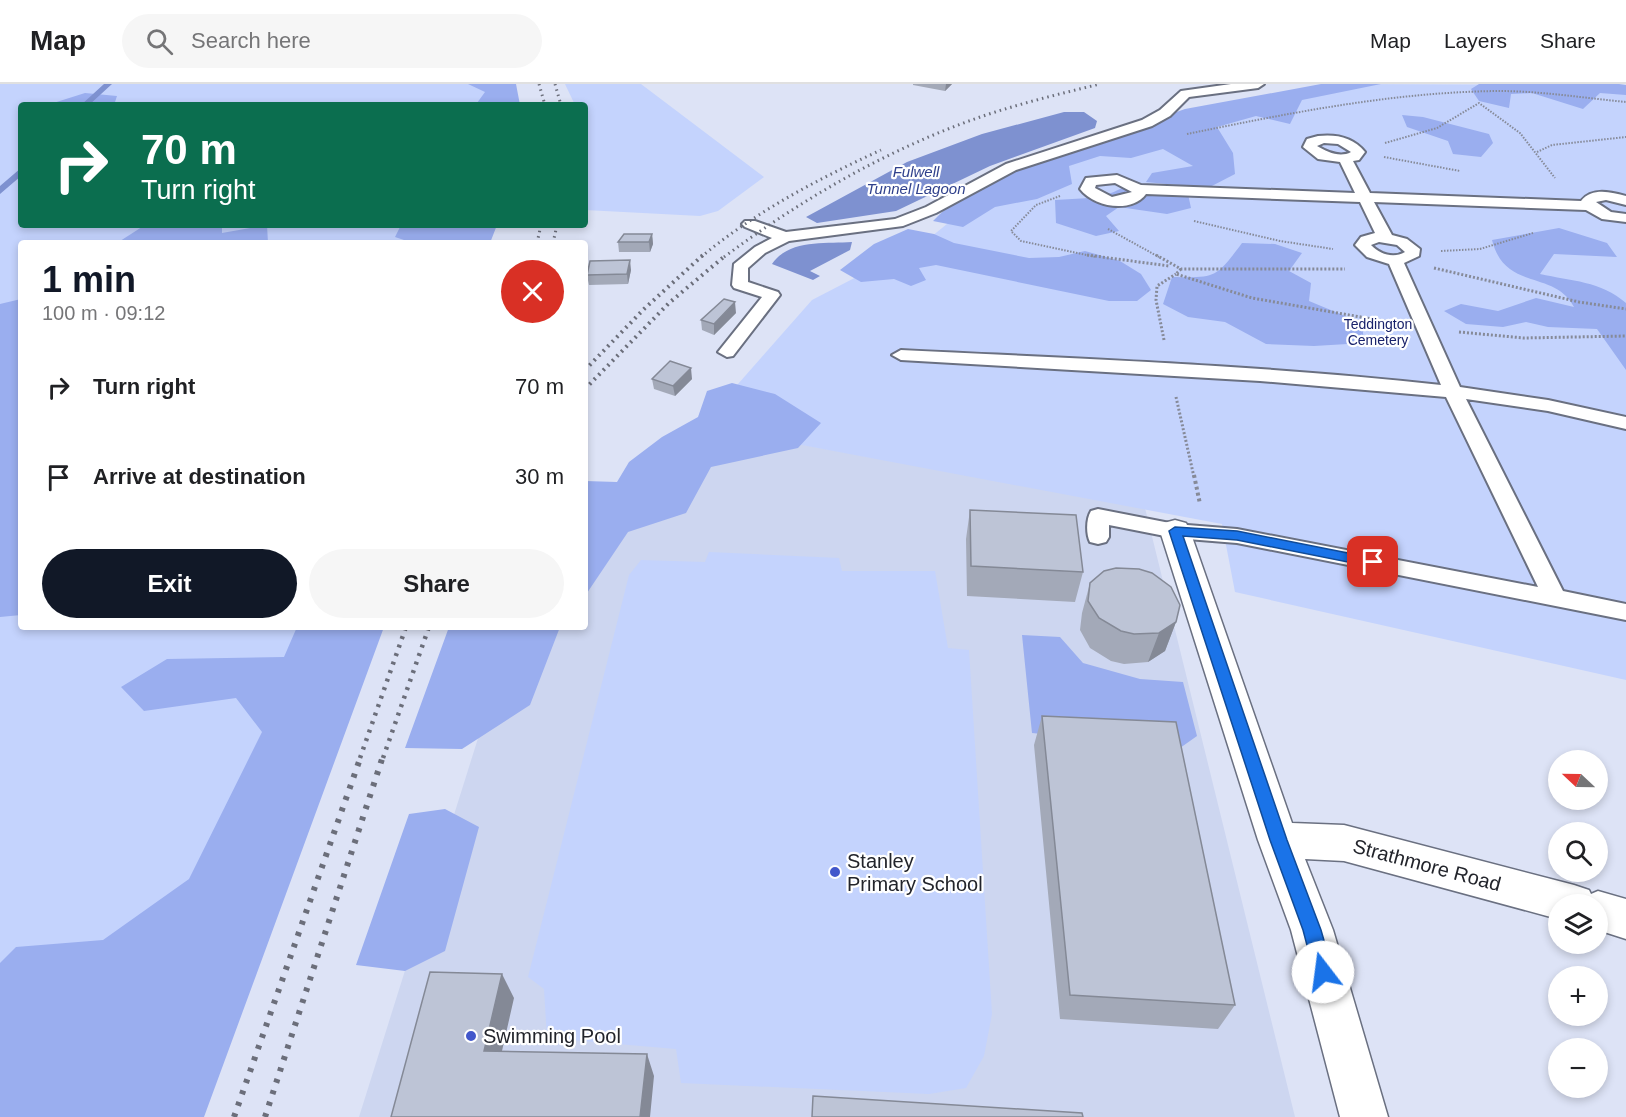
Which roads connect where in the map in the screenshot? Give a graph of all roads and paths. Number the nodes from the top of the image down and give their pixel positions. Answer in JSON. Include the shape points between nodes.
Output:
{"nodes":[{"id":1,"x":1258,"y":84,"type":"edge"},
{"id":2,"x":1626,"y":137,"type":"edge"},
{"id":3,"x":1355,"y":147,"type":"junction"},
{"id":4,"x":1537,"y":152,"type":"junction"},
{"id":5,"x":1345,"y":159,"type":"junction"},
{"id":6,"x":1139,"y":189,"type":"junction"},
{"id":7,"x":1092,"y":193,"type":"junction"},
{"id":8,"x":1365,"y":199,"type":"junction"},
{"id":9,"x":1127,"y":200,"type":"junction"},
{"id":10,"x":1626,"y":201,"type":"edge"},
{"id":11,"x":1583,"y":206,"type":"junction"},
{"id":12,"x":1626,"y":219,"type":"edge"},
{"id":13,"x":750,"y":224,"type":"dead end"},
{"id":14,"x":1534,"y":233,"type":"dead end"},
{"id":15,"x":785,"y":237,"type":"junction"},
{"id":16,"x":1385,"y":237,"type":"junction"},
{"id":17,"x":1368,"y":251,"type":"junction"},
{"id":18,"x":1399,"y":258,"type":"junction"},
{"id":19,"x":1175,"y":266,"type":"junction"},
{"id":20,"x":1176,"y":274,"type":"dead end"},
{"id":21,"x":1626,"y":309,"type":"edge"},
{"id":22,"x":727,"y":352,"type":"dead end"},
{"id":23,"x":902,"y":355,"type":"dead end"},
{"id":24,"x":1170,"y":369,"type":"junction"},
{"id":25,"x":1452,"y":390,"type":"junction"},
{"id":26,"x":1626,"y":423,"type":"edge"},
{"id":27,"x":1175,"y":531,"type":"junction"},
{"id":28,"x":1237,"y":536,"type":"junction"},
{"id":29,"x":1098,"y":537,"type":"dead end"},
{"id":30,"x":1555,"y":598,"type":"junction"},
{"id":31,"x":1626,"y":612,"type":"edge"},
{"id":32,"x":1278,"y":840,"type":"junction"},
{"id":33,"x":1548,"y":897,"type":"edge"},
{"id":34,"x":1608,"y":914,"type":"edge"},
{"id":35,"x":1626,"y":919,"type":"edge"},
{"id":36,"x":1364,"y":1117,"type":"edge"}],
"edges":[{"from":1,"to":15,"type":"lane","via":[[1185,94],[1147,123],[1011,167],[931,210],[898,223]]},
{"from":2,"to":4,"type":"path","via":[[1552,144]]},
{"from":3,"to":4,"type":"path","via":[[1398,142],[1437,128],[1479,103],[1520,133]]},
{"from":3,"to":5,"type":"lane","via":[[1358,152],[1354,157]]},
{"from":3,"to":5,"type":"lane","via":[[1324,139],[1312,142],[1310,147],[1323,156]]},
{"from":4,"to":11,"type":"path","via":[[1566,196]]},
{"from":5,"to":8,"type":"lane"},
{"from":6,"to":7,"type":"lane","via":[[1117,179],[1102,179],[1091,181]]},
{"from":6,"to":8,"type":"lane"},
{"from":6,"to":9,"type":"lane","via":[[1139,194]]},
{"from":7,"to":9,"type":"lane"},
{"from":7,"to":19,"type":"path","via":[[1093,216]]},
{"from":7,"to":19,"type":"path","via":[[1036,205],[1011,231],[1021,241],[1044,246]]},
{"from":8,"to":11,"type":"lane"},
{"from":8,"to":16,"type":"lane"},
{"from":9,"to":17,"type":"path","via":[[1280,241]]},
{"from":10,"to":11,"type":"lane","via":[[1604,196],[1591,198]]},
{"from":11,"to":12,"type":"lane"},
{"from":13,"to":15,"type":"lane"},
{"from":14,"to":18,"type":"path","via":[[1480,249]]},
{"from":15,"to":22,"type":"lane","via":[[760,250],[740,267],[740,285],[772,295]]},
{"from":16,"to":17,"type":"lane","via":[[1366,240],[1363,245]]},
{"from":16,"to":18,"type":"lane","via":[[1408,245]]},
{"from":17,"to":18,"type":"lane"},
{"from":18,"to":19,"type":"path","via":[[1363,267],[1300,272],[1216,271]]},
{"from":18,"to":21,"type":"path","via":[[1579,302]]},
{"from":18,"to":25,"type":"lane"},
{"from":20,"to":24,"type":"path","via":[[1157,286],[1156,300]]},
{"from":23,"to":24,"type":"lane"},
{"from":24,"to":25,"type":"lane"},
{"from":24,"to":28,"type":"path","via":[[1202,512],[1234,524]]},
{"from":25,"to":26,"type":"lane","via":[[1530,400]]},
{"from":25,"to":30,"type":"lane"},
{"from":27,"to":28,"type":"lane"},
{"from":27,"to":29,"type":"lane","via":[[1098,516]]},
{"from":27,"to":32,"type":"street"},
{"from":28,"to":30,"type":"lane"},
{"from":30,"to":31,"type":"lane"},
{"from":32,"to":33,"type":"street","name":"Strathmore Road","via":[[1344,843]]},
{"from":32,"to":36,"type":"street","via":[[1312,930]]},
{"from":34,"to":35,"type":"street"}]}
